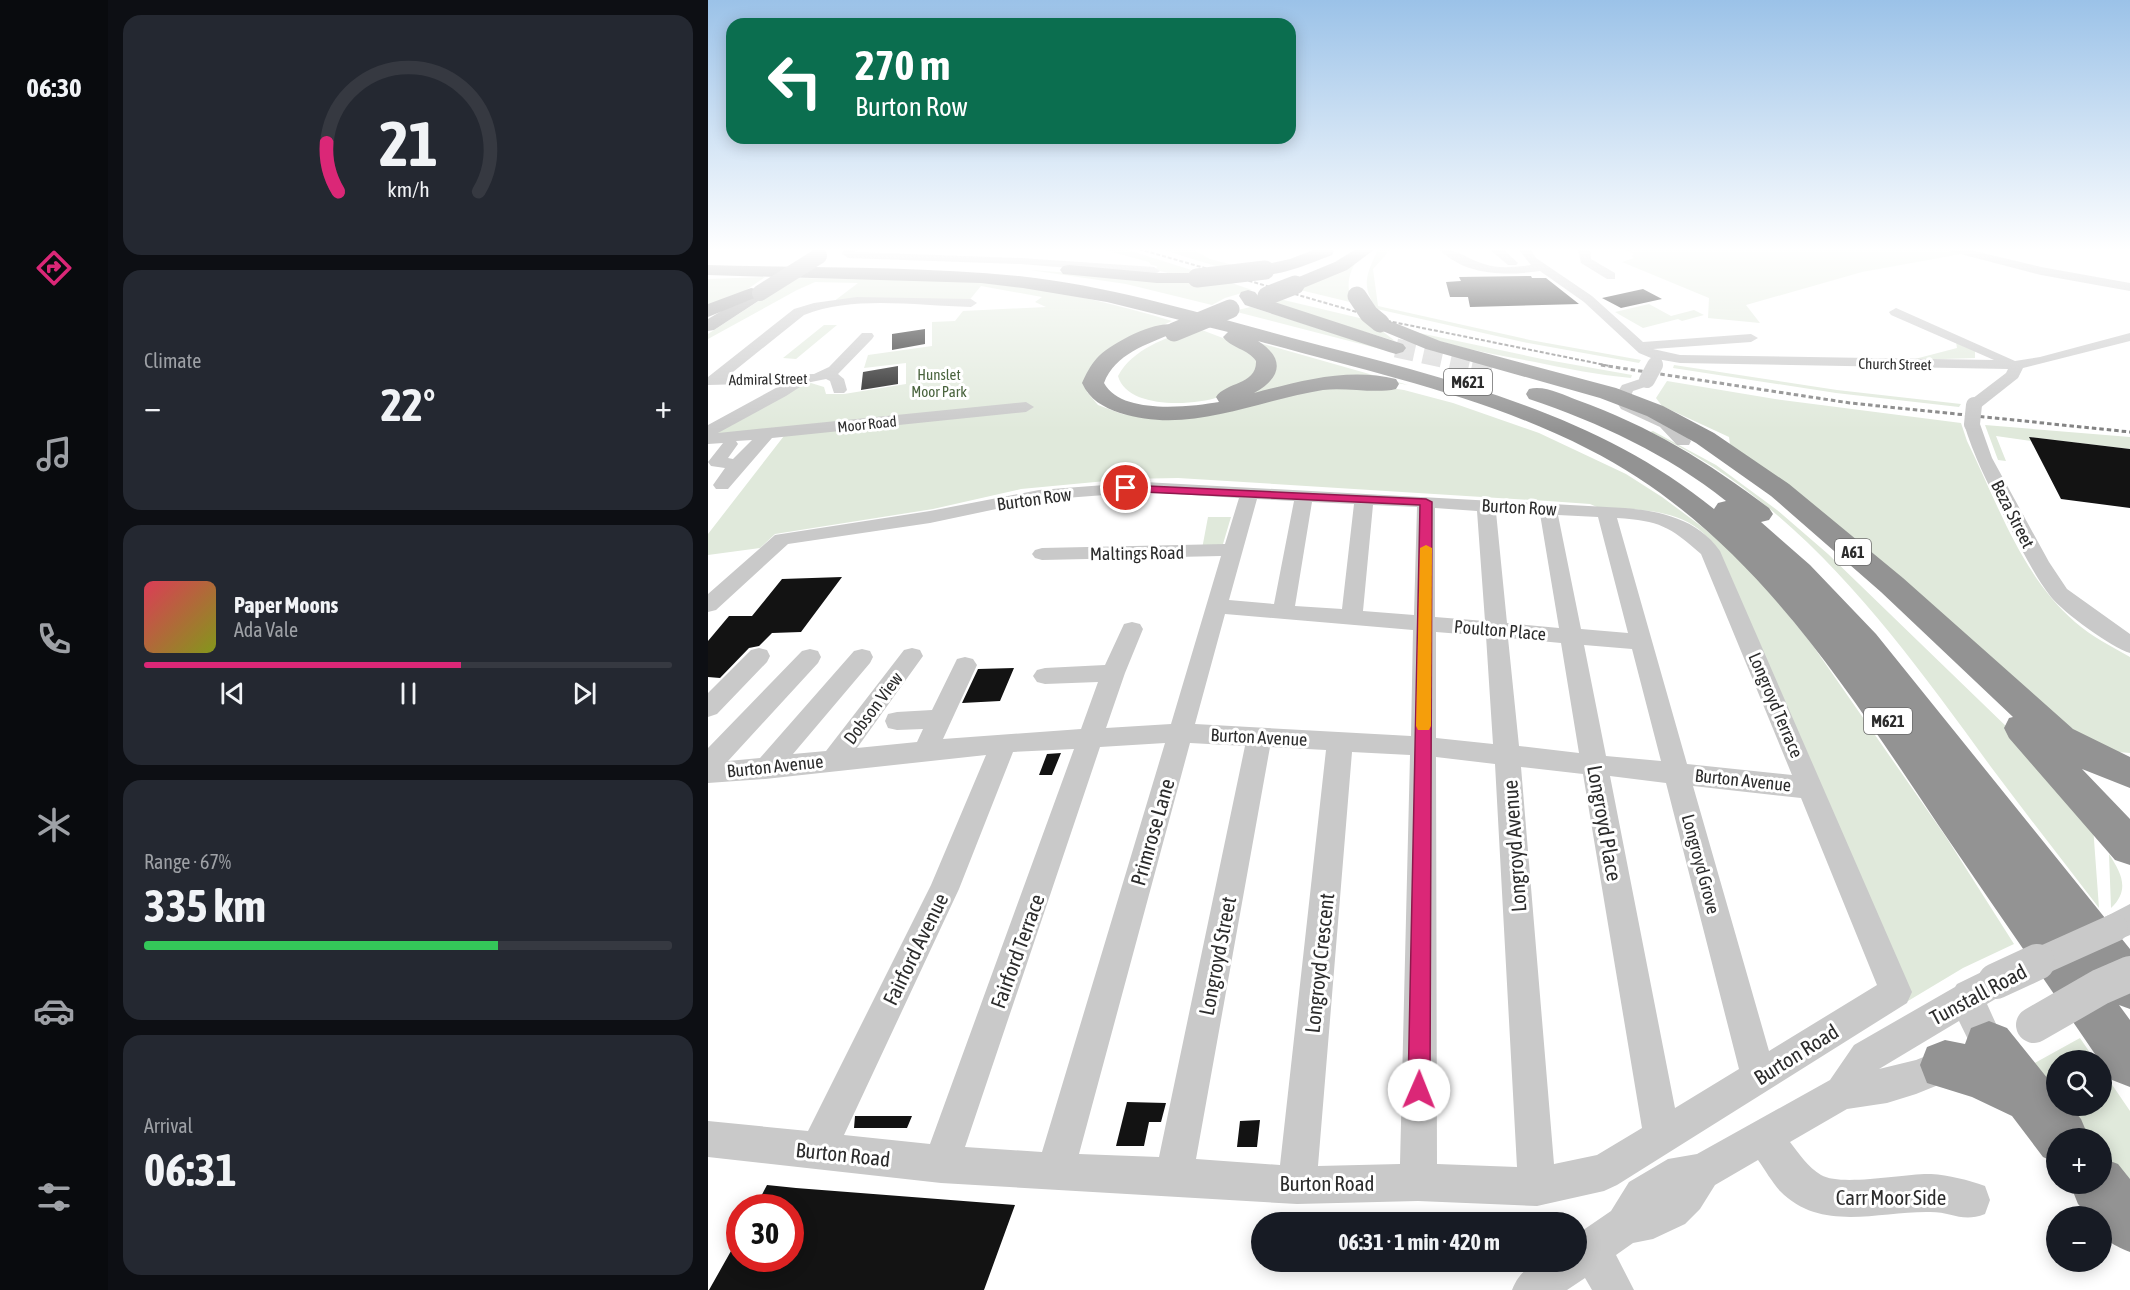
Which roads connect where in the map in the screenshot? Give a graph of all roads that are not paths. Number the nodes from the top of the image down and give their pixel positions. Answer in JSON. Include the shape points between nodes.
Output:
{"nodes":[{"id":1,"x":727,"y":309,"type":"edge"},
{"id":2,"x":732,"y":309,"type":"edge"},
{"id":3,"x":805,"y":309,"type":"edge"},
{"id":4,"x":1155,"y":309,"type":"edge"},
{"id":5,"x":1160,"y":309,"type":"edge"},
{"id":6,"x":1192,"y":309,"type":"edge"},
{"id":7,"x":1223,"y":309,"type":"edge"},
{"id":8,"x":1289,"y":309,"type":"edge"},
{"id":9,"x":1367,"y":309,"type":"edge"},
{"id":10,"x":1599,"y":309,"type":"edge"},
{"id":11,"x":1908,"y":314,"type":"dead end"},
{"id":12,"x":708,"y":320,"type":"edge"},
{"id":13,"x":1380,"y":323,"type":"junction"},
{"id":14,"x":708,"y":326,"type":"edge"},
{"id":15,"x":1170,"y":330,"type":"junction"},
{"id":16,"x":867,"y":336,"type":"dead end"},
{"id":17,"x":2130,"y":337,"type":"edge"},
{"id":18,"x":1751,"y":338,"type":"dead end"},
{"id":19,"x":1640,"y":346,"type":"junction"},
{"id":20,"x":1396,"y":348,"type":"tunnel mouth"},
{"id":21,"x":1984,"y":350,"type":"junction"},
{"id":22,"x":1656,"y":359,"type":"junction"},
{"id":23,"x":1976,"y":364,"type":"junction"},
{"id":24,"x":2017,"y":365,"type":"junction"},
{"id":25,"x":1491,"y":369,"type":"tunnel mouth"},
{"id":26,"x":827,"y":374,"type":"junction"},
{"id":27,"x":800,"y":380,"type":"junction"},
{"id":28,"x":710,"y":381,"type":"edge"},
{"id":29,"x":839,"y":390,"type":"dead end"},
{"id":30,"x":1630,"y":396,"type":"junction"},
{"id":31,"x":1026,"y":407,"type":"dead end"},
{"id":32,"x":708,"y":432,"type":"edge"},
{"id":33,"x":766,"y":434,"type":"junction"},
{"id":34,"x":708,"y":439,"type":"edge"},
{"id":35,"x":1586,"y":440,"type":"junction"},
{"id":36,"x":730,"y":444,"type":"dead end"},
{"id":37,"x":737,"y":465,"type":"junction"},
{"id":38,"x":722,"y":485,"type":"dead end"},
{"id":39,"x":1249,"y":493,"type":"junction"},
{"id":40,"x":1304,"y":496,"type":"junction"},
{"id":41,"x":1364,"y":499,"type":"junction"},
{"id":42,"x":1426,"y":502,"type":"junction"},
{"id":43,"x":1486,"y":506,"type":"junction"},
{"id":44,"x":1548,"y":509,"type":"junction"},
{"id":45,"x":1606,"y":512,"type":"junction"},
{"id":46,"x":1232,"y":550,"type":"junction"},
{"id":47,"x":1710,"y":551,"type":"joint"},
{"id":48,"x":1038,"y":555,"type":"dead end"},
{"id":49,"x":712,"y":598,"type":"edge"},
{"id":50,"x":1217,"y":606,"type":"junction"},
{"id":51,"x":1282,"y":611,"type":"junction"},
{"id":52,"x":1352,"y":617,"type":"junction"},
{"id":53,"x":1425,"y":623,"type":"junction"},
{"id":54,"x":1132,"y":629,"type":"dead end"},
{"id":55,"x":1497,"y":629,"type":"junction"},
{"id":56,"x":1571,"y":635,"type":"junction"},
{"id":57,"x":1641,"y":642,"type":"junction"},
{"id":58,"x":2130,"y":645,"type":"edge"},
{"id":59,"x":759,"y":656,"type":"dead end"},
{"id":60,"x":912,"y":656,"type":"dead end"},
{"id":61,"x":810,"y":657,"type":"dead end"},
{"id":62,"x":862,"y":657,"type":"dead end"},
{"id":63,"x":965,"y":666,"type":"dead end"},
{"id":64,"x":1113,"y":673,"type":"junction"},
{"id":65,"x":1045,"y":676,"type":"dead end"},
{"id":66,"x":708,"y":708,"type":"edge"},
{"id":67,"x":940,"y":719,"type":"junction"},
{"id":68,"x":897,"y":721,"type":"dead end"},
{"id":69,"x":1180,"y":733,"type":"junction"},
{"id":70,"x":1259,"y":737,"type":"junction"},
{"id":71,"x":1092,"y":738,"type":"junction"},
{"id":72,"x":1340,"y":742,"type":"junction"},
{"id":73,"x":1004,"y":743,"type":"junction"},
{"id":74,"x":1423,"y":746,"type":"junction"},
{"id":75,"x":925,"y":751,"type":"junction"},
{"id":76,"x":1507,"y":755,"type":"junction"},
{"id":77,"x":834,"y":760,"type":"junction"},
{"id":78,"x":1594,"y":764,"type":"junction"},
{"id":79,"x":708,"y":765,"type":"edge"},
{"id":80,"x":765,"y":769,"type":"junction"},
{"id":81,"x":708,"y":773,"type":"edge"},
{"id":82,"x":1677,"y":773,"type":"junction"},
{"id":83,"x":2130,"y":773,"type":"edge"},
{"id":84,"x":2130,"y":778,"type":"edge"},
{"id":85,"x":1810,"y":788,"type":"junction"},
{"id":86,"x":2130,"y":844,"type":"edge"},
{"id":87,"x":2043,"y":873,"type":"junction"},
{"id":88,"x":2122,"y":923,"type":"edge"},
{"id":89,"x":2130,"y":974,"type":"edge"},
{"id":90,"x":2130,"y":986,"type":"edge"},
{"id":91,"x":1982,"y":988,"type":"junction"},
{"id":92,"x":1896,"y":992,"type":"joint"},
{"id":93,"x":1967,"y":1056,"type":"junction"},
{"id":94,"x":2130,"y":1062,"type":"edge"},
{"id":95,"x":1759,"y":1077,"type":"junction"},
{"id":96,"x":1842,"y":1092,"type":"junction"},
{"id":97,"x":2054,"y":1128,"type":"edge"},
{"id":98,"x":1662,"y":1137,"type":"junction"},
{"id":99,"x":1764,"y":1137,"type":"junction"},
{"id":100,"x":708,"y":1139,"type":"edge"},
{"id":101,"x":818,"y":1151,"type":"junction"},
{"id":102,"x":941,"y":1164,"type":"junction"},
{"id":103,"x":1055,"y":1172,"type":"junction"},
{"id":104,"x":1174,"y":1176,"type":"junction"},
{"id":105,"x":1418,"y":1182,"type":"junction"},
{"id":106,"x":1297,"y":1185,"type":"junction"},
{"id":107,"x":1537,"y":1187,"type":"junction"},
{"id":108,"x":2106,"y":1194,"type":"edge"},
{"id":109,"x":1971,"y":1200,"type":"dead end"},
{"id":110,"x":2130,"y":1223,"type":"edge"},
{"id":111,"x":1587,"y":1252,"type":"edge"},
{"id":112,"x":1587,"y":1264,"type":"edge"},
{"id":113,"x":1558,"y":1272,"type":"edge"},
{"id":114,"x":1532,"y":1290,"type":"edge"},
{"id":115,"x":1614,"y":1290,"type":"edge"}],
"edges":[{"from":1,"to":12,"type":"main road"},
{"from":2,"to":14,"type":"main road"},
{"from":3,"to":28,"type":"street"},
{"from":4,"to":15,"type":"highway","via":[[1230,335],[1255,348],[1263,354],[1267,368],[1255,384],[1209,402],[1181,406],[1149,404],[1117,393],[1110,381],[1114,365]]},
{"from":5,"to":35,"type":"highway","number":"M621","via":[[1493,401]]},
{"from":6,"to":87,"type":"highway","number":"M621","via":[[1420,368],[1543,406],[1635,450],[1678,476],[1753,528],[1829,600]]},
{"from":7,"to":15,"type":"highway","bridge":true},
{"from":8,"to":20,"type":"highway"},
{"from":9,"to":13,"type":"highway","number":"A61","bridge":true},
{"from":10,"to":19,"type":"street"},
{"from":11,"to":21,"type":"street"},
{"from":13,"to":30,"type":"highway","number":"A61","via":[[1433,345]]},
{"from":13,"to":87,"type":"highway","via":[[1432,356],[1585,411],[1644,437],[1693,465],[1763,517],[1803,557],[1885,653]]},
{"from":15,"to":35,"type":"highway","via":[[1129,346],[1100,365],[1093,383],[1105,399],[1125,408],[1168,414],[1201,411],[1316,385],[1370,382],[1438,393]]},
{"from":16,"to":26,"type":"street","name":"Admiral Street"},
{"from":17,"to":24,"type":"street","name":"Church Street"},
{"from":18,"to":19,"type":"street"},
{"from":19,"to":22,"type":"street"},
{"from":21,"to":23,"type":"street","via":[[1991,359]]},
{"from":21,"to":24,"type":"street"},
{"from":22,"to":23,"type":"street","name":"Church Street"},
{"from":22,"to":30,"type":"street","bridge":true},
{"from":23,"to":24,"type":"street","name":"Church Street"},
{"from":24,"to":58,"type":"street","name":"Beza Street","via":[[2013,375],[1973,415],[1983,458],[2038,564],[2060,594]]},
{"from":25,"to":30,"type":"highway","number":"A61","via":[[1569,391]]},
{"from":26,"to":27,"type":"street","name":"Admiral Street"},
{"from":26,"to":29,"type":"street","name":"Admiral Street","via":[[837,379]]},
{"from":27,"to":28,"type":"street","name":"Admiral Street"},
{"from":27,"to":32,"type":"street"},
{"from":30,"to":83,"type":"highway","number":"A61","via":[[1705,438],[1780,490],[1892,585],[2060,739]]},
{"from":30,"to":86,"type":"highway","number":"A61","via":[[1683,441],[1730,468],[1782,507],[2031,736]]},
{"from":31,"to":33,"type":"street","name":"Moor Road"},
{"from":33,"to":34,"type":"street","name":"Moor Road"},
{"from":33,"to":37,"type":"street"},
{"from":35,"to":94,"type":"highway","number":"M621","via":[[1636,466],[1718,526],[1814,624],[1849,666]]},
{"from":36,"to":37,"type":"street","via":[[717,462]]},
{"from":37,"to":38,"type":"street"},
{"from":39,"to":40,"type":"street","name":"Burton Row"},
{"from":39,"to":46,"type":"street","name":"Primrose Lane"},
{"from":39,"to":49,"type":"street","name":"Burton Row","via":[[1144,487],[1039,495],[930,517],[782,538]]},
{"from":40,"to":41,"type":"street","name":"Burton Row"},
{"from":40,"to":51,"type":"street"},
{"from":41,"to":42,"type":"street","name":"Burton Row"},
{"from":41,"to":52,"type":"street"},
{"from":42,"to":43,"type":"street","name":"Burton Row"},
{"from":42,"to":53,"type":"street"},
{"from":43,"to":44,"type":"street","name":"Burton Row"},
{"from":43,"to":55,"type":"street","name":"Longroyd Avenue"},
{"from":44,"to":45,"type":"street","name":"Burton Row"},
{"from":44,"to":56,"type":"street","name":"Longroyd Place"},
{"from":45,"to":47,"type":"street","name":"Burton Row","via":[[1662,519],[1680,526]]},
{"from":45,"to":57,"type":"street","name":"Longroyd Grove"},
{"from":46,"to":48,"type":"street","name":"Maltings Road"},
{"from":46,"to":50,"type":"street","name":"Primrose Lane"},
{"from":47,"to":85,"type":"street","name":"Longroyd Terrace"},
{"from":50,"to":51,"type":"street","name":"Poulton Place"},
{"from":50,"to":69,"type":"street","name":"Primrose Lane"},
{"from":51,"to":52,"type":"street","name":"Poulton Place"},
{"from":52,"to":53,"type":"street","name":"Poulton Place"},
{"from":53,"to":55,"type":"street","name":"Poulton Place"},
{"from":53,"to":74,"type":"street"},
{"from":54,"to":64,"type":"street","name":"Fairford Terrace"},
{"from":55,"to":56,"type":"street","name":"Poulton Place"},
{"from":55,"to":76,"type":"street","name":"Longroyd Avenue"},
{"from":56,"to":57,"type":"street","name":"Poulton Place"},
{"from":56,"to":78,"type":"street","name":"Longroyd Place"},
{"from":57,"to":82,"type":"street","name":"Longroyd Grove"},
{"from":59,"to":66,"type":"street"},
{"from":60,"to":77,"type":"street","name":"Dobson View"},
{"from":61,"to":79,"type":"street"},
{"from":62,"to":80,"type":"street"},
{"from":63,"to":67,"type":"street"},
{"from":64,"to":65,"type":"street"},
{"from":64,"to":71,"type":"street","name":"Fairford Terrace"},
{"from":67,"to":68,"type":"street"},
{"from":67,"to":75,"type":"street"},
{"from":69,"to":70,"type":"street","name":"Burton Avenue"},
{"from":69,"to":71,"type":"street","name":"Burton Avenue"},
{"from":69,"to":103,"type":"street","name":"Primrose Lane"},
{"from":70,"to":72,"type":"street","name":"Burton Avenue"},
{"from":70,"to":104,"type":"street","name":"Longroyd Street"},
{"from":71,"to":73,"type":"street","name":"Burton Avenue"},
{"from":71,"to":102,"type":"street","name":"Fairford Terrace"},
{"from":72,"to":74,"type":"street","name":"Burton Avenue"},
{"from":72,"to":106,"type":"street","name":"Longroyd Crescent"},
{"from":73,"to":75,"type":"street","name":"Burton Avenue"},
{"from":73,"to":101,"type":"street","name":"Fairford Avenue","via":[[944,889]]},
{"from":74,"to":76,"type":"street","name":"Burton Avenue"},
{"from":74,"to":105,"type":"street"},
{"from":75,"to":77,"type":"street","name":"Burton Avenue"},
{"from":76,"to":78,"type":"street","name":"Burton Avenue"},
{"from":76,"to":107,"type":"street","name":"Longroyd Avenue"},
{"from":77,"to":80,"type":"street","name":"Burton Avenue"},
{"from":78,"to":82,"type":"street","name":"Burton Avenue"},
{"from":78,"to":98,"type":"street","name":"Longroyd Place"},
{"from":80,"to":81,"type":"street","name":"Burton Avenue"},
{"from":82,"to":85,"type":"street","name":"Burton Avenue"},
{"from":82,"to":95,"type":"street","name":"Longroyd Grove"},
{"from":84,"to":86,"type":"highway","number":"A61","via":[[2120,787],[2117,810]]},
{"from":85,"to":92,"type":"street","name":"Longroyd Terrace"},
{"from":87,"to":90,"type":"highway","number":"M621"},
{"from":88,"to":91,"type":"street","name":"Tunstall Road","bridge":true},
{"from":89,"to":93,"type":"street","name":"Tunstall Road","bridge":true},
{"from":91,"to":93,"type":"street","via":[[1973,1014]]},
{"from":91,"to":96,"type":"street","name":"Tunstall Road","via":[[1866,1057]]},
{"from":92,"to":95,"type":"street","name":"Burton Road"},
{"from":93,"to":96,"type":"street","name":"Tunstall Road","via":[[1887,1085]]},
{"from":93,"to":97,"type":"highway","via":[[1987,1077],[2031,1099]]},
{"from":95,"to":98,"type":"street","name":"Burton Road"},
{"from":96,"to":99,"type":"street","name":"Tunstall Road"},
{"from":98,"to":107,"type":"street","name":"Burton Road","via":[[1604,1172]]},
{"from":99,"to":109,"type":"street","name":"Carr Moor Side","via":[[1793,1177],[1815,1194],[1842,1199],[1932,1192]]},
{"from":99,"to":111,"type":"street","name":"Tunstall Road","via":[[1702,1172],[1684,1200],[1657,1220],[1625,1225]]},
{"from":100,"to":101,"type":"street","name":"Burton Road"},
{"from":101,"to":102,"type":"street","name":"Burton Road"},
{"from":102,"to":103,"type":"street","name":"Burton Road"},
{"from":103,"to":104,"type":"street","name":"Burton Road"},
{"from":104,"to":106,"type":"street","name":"Burton Road"},
{"from":105,"to":106,"type":"street","name":"Burton Road"},
{"from":105,"to":107,"type":"street","name":"Burton Road"},
{"from":108,"to":110,"type":"highway"},
{"from":112,"to":115,"type":"street"},
{"from":113,"to":114,"type":"street","name":"Tunstall Road"}]}
